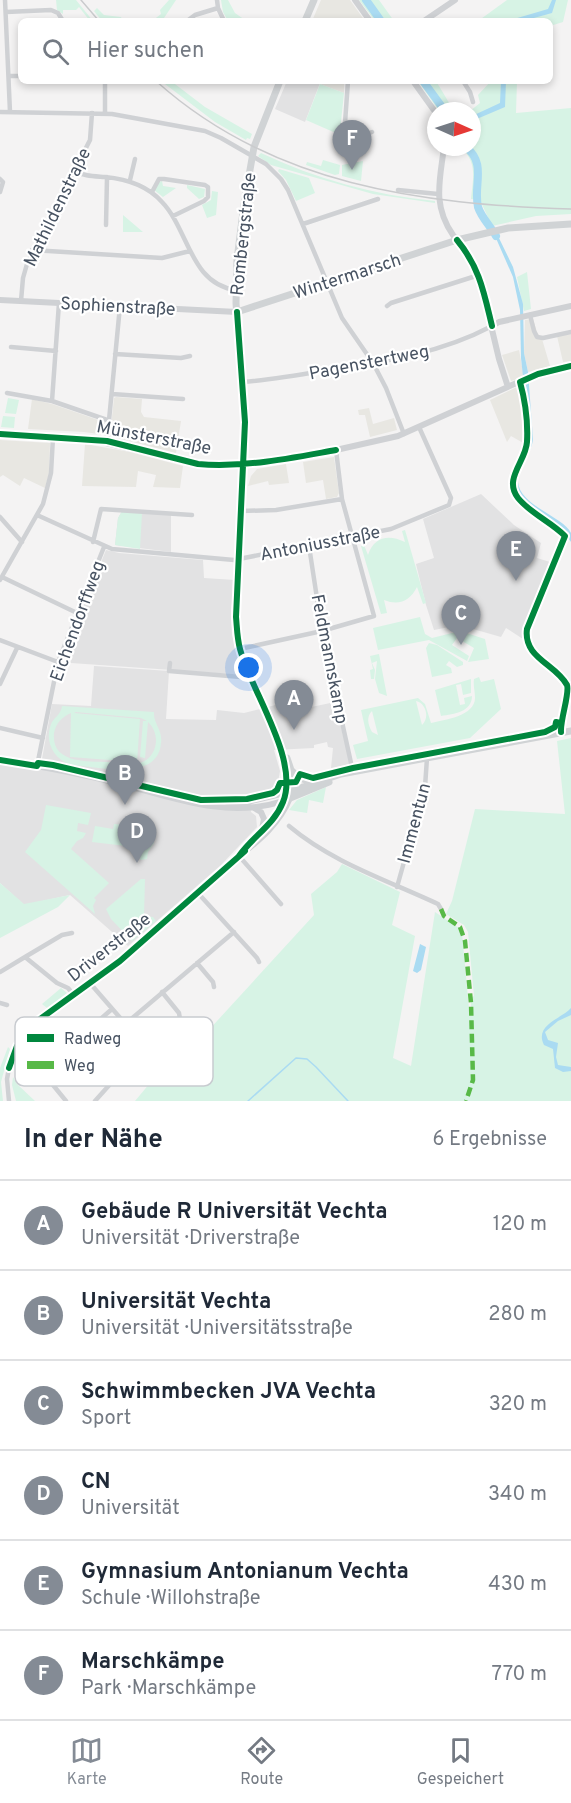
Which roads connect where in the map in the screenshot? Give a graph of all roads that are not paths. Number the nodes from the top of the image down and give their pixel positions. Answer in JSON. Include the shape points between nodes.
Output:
{"nodes":[{"id":1,"x":5,"y":0,"type":"edge"},
{"id":2,"x":217,"y":0,"type":"edge"},
{"id":3,"x":314,"y":0,"type":"edge"},
{"id":4,"x":355,"y":0,"type":"edge"},
{"id":5,"x":455,"y":0,"type":"edge"},
{"id":6,"x":218,"y":8,"type":"junction"},
{"id":7,"x":6,"y":12,"type":"junction"},
{"id":8,"x":61,"y":18,"type":"edge"},
{"id":9,"x":191,"y":18,"type":"edge"},
{"id":10,"x":223,"y":18,"type":"edge"},
{"id":11,"x":306,"y":18,"type":"edge"},
{"id":12,"x":368,"y":18,"type":"edge"},
{"id":13,"x":428,"y":18,"type":"edge"},
{"id":14,"x":9,"y":76,"type":"junction"},
{"id":15,"x":18,"y":76,"type":"edge"},
{"id":16,"x":105,"y":84,"type":"edge"},
{"id":17,"x":279,"y":84,"type":"edge"},
{"id":18,"x":348,"y":84,"type":"edge"},
{"id":19,"x":415,"y":84,"type":"edge"},
{"id":20,"x":465,"y":84,"type":"edge"},
{"id":21,"x":428,"y":102,"type":"edge"},
{"id":22,"x":472,"y":102,"type":"dead end"},
{"id":23,"x":0,"y":112,"type":"edge"},
{"id":24,"x":10,"y":112,"type":"junction"},
{"id":25,"x":92,"y":113,"type":"junction"},
{"id":26,"x":105,"y":113,"type":"junction"},
{"id":27,"x":372,"y":132,"type":"dead end"},
{"id":28,"x":252,"y":156,"type":"junction"},
{"id":29,"x":443,"y":156,"type":"edge"},
{"id":30,"x":135,"y":159,"type":"dead end"},
{"id":31,"x":74,"y":171,"type":"junction"},
{"id":32,"x":106,"y":177,"type":"junction"},
{"id":33,"x":0,"y":179,"type":"edge"},
{"id":34,"x":130,"y":180,"type":"junction"},
{"id":35,"x":398,"y":190,"type":"dead end"},
{"id":36,"x":0,"y":192,"type":"edge"},
{"id":37,"x":152,"y":192,"type":"junction"},
{"id":38,"x":438,"y":194,"type":"junction"},
{"id":39,"x":378,"y":199,"type":"dead end"},
{"id":40,"x":172,"y":216,"type":"junction"},
{"id":41,"x":303,"y":224,"type":"junction"},
{"id":42,"x":571,"y":224,"type":"edge"},
{"id":43,"x":106,"y":225,"type":"dead end"},
{"id":44,"x":457,"y":240,"type":"junction"},
{"id":45,"x":32,"y":250,"type":"junction"},
{"id":46,"x":190,"y":251,"type":"junction"},
{"id":47,"x":479,"y":275,"type":"junction"},
{"id":48,"x":326,"y":281,"type":"junction"},
{"id":49,"x":236,"y":290,"type":"junction"},
{"id":50,"x":0,"y":300,"type":"edge"},
{"id":51,"x":21,"y":301,"type":"junction"},
{"id":52,"x":60,"y":303,"type":"junction"},
{"id":53,"x":120,"y":306,"type":"junction"},
{"id":54,"x":387,"y":306,"type":"dead end"},
{"id":55,"x":571,"y":306,"type":"edge"},
{"id":56,"x":237,"y":312,"type":"junction"},
{"id":57,"x":529,"y":315,"type":"junction"},
{"id":58,"x":492,"y":326,"type":"junction"},
{"id":59,"x":571,"y":332,"type":"edge"},
{"id":60,"x":11,"y":347,"type":"dead end"},
{"id":61,"x":56,"y":351,"type":"junction"},
{"id":62,"x":116,"y":354,"type":"junction"},
{"id":63,"x":190,"y":356,"type":"dead end"},
{"id":64,"x":373,"y":363,"type":"junction"},
{"id":65,"x":571,"y":366,"type":"edge"},
{"id":66,"x":524,"y":380,"type":"junction"},
{"id":67,"x":242,"y":382,"type":"junction"},
{"id":68,"x":508,"y":387,"type":"junction"},
{"id":69,"x":6,"y":393,"type":"dead end"},
{"id":70,"x":112,"y":394,"type":"junction"},
{"id":71,"x":183,"y":399,"type":"dead end"},
{"id":72,"x":52,"y":401,"type":"junction"},
{"id":73,"x":110,"y":421,"type":"junction"},
{"id":74,"x":419,"y":427,"type":"junction"},
{"id":75,"x":0,"y":434,"type":"edge"},
{"id":76,"x":404,"y":434,"type":"junction"},
{"id":77,"x":53,"y":437,"type":"junction"},
{"id":78,"x":107,"y":441,"type":"junction"},
{"id":79,"x":336,"y":450,"type":"junction"},
{"id":80,"x":244,"y":464,"type":"junction"},
{"id":81,"x":342,"y":499,"type":"junction"},
{"id":82,"x":242,"y":511,"type":"junction"},
{"id":83,"x":37,"y":515,"type":"junction"},
{"id":84,"x":192,"y":515,"type":"dead end"},
{"id":85,"x":0,"y":517,"type":"edge"},
{"id":86,"x":353,"y":538,"type":"junction"},
{"id":87,"x":22,"y":542,"type":"junction"},
{"id":88,"x":93,"y":542,"type":"junction"},
{"id":89,"x":309,"y":546,"type":"junction"},
{"id":90,"x":104,"y":547,"type":"junction"},
{"id":91,"x":239,"y":559,"type":"junction"},
{"id":92,"x":1,"y":579,"type":"edge"},
{"id":93,"x":76,"y":613,"type":"junction"},
{"id":94,"x":322,"y":631,"type":"junction"},
{"id":95,"x":0,"y":640,"type":"edge"},
{"id":96,"x":17,"y":648,"type":"junction"},
{"id":97,"x":240,"y":649,"type":"junction"},
{"id":98,"x":58,"y":662,"type":"junction"},
{"id":99,"x":170,"y":663,"type":"dead end"},
{"id":100,"x":250,"y":675,"type":"junction"},
{"id":101,"x":569,"y":683,"type":"edge"},
{"id":102,"x":0,"y":684,"type":"edge"},
{"id":103,"x":0,"y":728,"type":"edge"},
{"id":104,"x":571,"y":731,"type":"edge"},
{"id":105,"x":561,"y":733,"type":"junction"},
{"id":106,"x":43,"y":738,"type":"junction"},
{"id":107,"x":277,"y":740,"type":"junction"},
{"id":108,"x":427,"y":759,"type":"junction"},
{"id":109,"x":0,"y":760,"type":"edge"},
{"id":110,"x":38,"y":766,"type":"junction"},
{"id":111,"x":291,"y":770,"type":"junction"},
{"id":112,"x":354,"y":772,"type":"junction"},
{"id":113,"x":315,"y":782,"type":"junction"},
{"id":114,"x":287,"y":796,"type":"junction"},
{"id":115,"x":226,"y":807,"type":"junction"},
{"id":116,"x":254,"y":808,"type":"junction"},
{"id":117,"x":290,"y":826,"type":"dead end"},
{"id":118,"x":258,"y":836,"type":"junction"},
{"id":119,"x":238,"y":856,"type":"junction"},
{"id":120,"x":397,"y":887,"type":"junction"},
{"id":121,"x":197,"y":892,"type":"junction"},
{"id":122,"x":281,"y":904,"type":"dead end"},
{"id":123,"x":441,"y":909,"type":"dead end"},
{"id":124,"x":234,"y":932,"type":"junction"},
{"id":125,"x":72,"y":933,"type":"dead end"},
{"id":126,"x":25,"y":957,"type":"junction"},
{"id":127,"x":259,"y":962,"type":"dead end"},
{"id":128,"x":197,"y":963,"type":"junction"},
{"id":129,"x":0,"y":972,"type":"edge"},
{"id":130,"x":89,"y":982,"type":"junction"},
{"id":131,"x":214,"y":987,"type":"dead end"},
{"id":132,"x":162,"y":993,"type":"junction"},
{"id":133,"x":73,"y":994,"type":"junction"},
{"id":134,"x":0,"y":1003,"type":"edge"},
{"id":135,"x":7,"y":1005,"type":"dead end"},
{"id":136,"x":112,"y":1009,"type":"junction"},
{"id":137,"x":42,"y":1017,"type":"edge"},
{"id":138,"x":103,"y":1017,"type":"edge"},
{"id":139,"x":120,"y":1017,"type":"edge"},
{"id":140,"x":134,"y":1017,"type":"edge"},
{"id":141,"x":180,"y":1017,"type":"edge"},
{"id":142,"x":15,"y":1052,"type":"edge"},
{"id":143,"x":9,"y":1068,"type":"joint"},
{"id":144,"x":54,"y":1086,"type":"edge"},
{"id":145,"x":108,"y":1086,"type":"edge"},
{"id":146,"x":9,"y":1101,"type":"edge"},
{"id":147,"x":66,"y":1101,"type":"edge"},
{"id":148,"x":95,"y":1101,"type":"edge"}],
"edges":[{"from":1,"to":7,"type":"street"},
{"from":2,"to":6,"type":"street"},
{"from":3,"to":11,"type":"main road"},
{"from":4,"to":12,"type":"street"},
{"from":5,"to":13,"type":"street"},
{"from":6,"to":9,"type":"street"},
{"from":6,"to":10,"type":"street"},
{"from":7,"to":8,"type":"street","via":[[51,10]]},
{"from":7,"to":14,"type":"street"},
{"from":14,"to":15,"type":"street"},
{"from":14,"to":24,"type":"street"},
{"from":16,"to":26,"type":"street"},
{"from":17,"to":28,"type":"main road","name":"Rombergstraße"},
{"from":18,"to":27,"type":"street","via":[[345,137],[353,139]]},
{"from":19,"to":21,"type":"street"},
{"from":20,"to":22,"type":"street"},
{"from":23,"to":24,"type":"street"},
{"from":24,"to":25,"type":"street"},
{"from":25,"to":26,"type":"street"},
{"from":25,"to":31,"type":"street","name":"Mathildenstraße","via":[[90,140]]},
{"from":26,"to":28,"type":"street","via":[[205,131]]},
{"from":28,"to":41,"type":"street","via":[[281,179]]},
{"from":28,"to":49,"type":"main road","name":"Rombergstraße"},
{"from":29,"to":38,"type":"street"},
{"from":30,"to":34,"type":"street"},
{"from":31,"to":32,"type":"street"},
{"from":31,"to":45,"type":"street","name":"Mathildenstraße"},
{"from":32,"to":34,"type":"street"},
{"from":32,"to":43,"type":"street"},
{"from":33,"to":36,"type":"street"},
{"from":34,"to":37,"type":"street"},
{"from":35,"to":38,"type":"street"},
{"from":37,"to":40,"type":"street"},
{"from":37,"to":40,"type":"street","via":[[159,179],[204,184],[208,197]]},
{"from":38,"to":44,"type":"street","via":[[443,217]]},
{"from":39,"to":41,"type":"street"},
{"from":40,"to":46,"type":"street"},
{"from":41,"to":48,"type":"street"},
{"from":42,"to":44,"type":"main road","name":"Wintermarsch","via":[[532,225]]},
{"from":44,"to":47,"type":"street"},
{"from":44,"to":48,"type":"main road","name":"Wintermarsch"},
{"from":45,"to":46,"type":"street","via":[[162,258]]},
{"from":45,"to":51,"type":"street","name":"Mathildenstraße"},
{"from":46,"to":49,"type":"street","via":[[210,279]]},
{"from":47,"to":54,"type":"street"},
{"from":47,"to":58,"type":"street"},
{"from":48,"to":56,"type":"main road","name":"Wintermarsch"},
{"from":48,"to":64,"type":"street","via":[[347,328]]},
{"from":49,"to":56,"type":"main road","name":"Rombergstraße"},
{"from":50,"to":51,"type":"street","name":"Sophienstraße"},
{"from":51,"to":52,"type":"street","name":"Sophienstraße"},
{"from":52,"to":53,"type":"street","name":"Sophienstraße"},
{"from":52,"to":61,"type":"street"},
{"from":53,"to":56,"type":"street","name":"Sophienstraße"},
{"from":53,"to":62,"type":"street"},
{"from":55,"to":57,"type":"street"},
{"from":56,"to":67,"type":"main road","name":"Rombergstraße"},
{"from":57,"to":58,"type":"street"},
{"from":57,"to":59,"type":"street","via":[[537,336]]},
{"from":58,"to":64,"type":"street","name":"Pagenstertweg","via":[[426,353]]},
{"from":58,"to":68,"type":"street"},
{"from":60,"to":61,"type":"street"},
{"from":61,"to":72,"type":"street"},
{"from":62,"to":63,"type":"street"},
{"from":62,"to":70,"type":"street"},
{"from":64,"to":67,"type":"street","name":"Pagenstertweg"},
{"from":64,"to":76,"type":"street"},
{"from":65,"to":66,"type":"street","name":"Münsterstraße"},
{"from":66,"to":68,"type":"street","name":"Münsterstraße"},
{"from":66,"to":101,"type":"street","via":[[527,442],[513,478],[515,493],[565,536],[526,637],[527,644]]},
{"from":67,"to":80,"type":"main road","name":"Rombergstraße"},
{"from":68,"to":74,"type":"street","name":"Münsterstraße"},
{"from":69,"to":72,"type":"street"},
{"from":70,"to":71,"type":"street"},
{"from":70,"to":73,"type":"street"},
{"from":72,"to":73,"type":"street"},
{"from":73,"to":78,"type":"street"},
{"from":74,"to":76,"type":"street","name":"Münsterstraße"},
{"from":74,"to":86,"type":"street","name":"Antoniusstraße","via":[[451,502],[391,529]]},
{"from":75,"to":77,"type":"main road","name":"Münsterstraße"},
{"from":76,"to":79,"type":"street","name":"Münsterstraße"},
{"from":77,"to":78,"type":"main road","name":"Münsterstraße"},
{"from":77,"to":83,"type":"street","via":[[49,481]]},
{"from":78,"to":80,"type":"main road","name":"Münsterstraße","via":[[198,464]]},
{"from":79,"to":80,"type":"street","name":"Münsterstraße"},
{"from":79,"to":81,"type":"street"},
{"from":80,"to":82,"type":"main road","name":"Driverstraße"},
{"from":81,"to":82,"type":"street","via":[[276,510]]},
{"from":81,"to":86,"type":"street"},
{"from":82,"to":91,"type":"main road","name":"Driverstraße"},
{"from":83,"to":87,"type":"street"},
{"from":83,"to":88,"type":"street","name":"Antoniusstraße"},
{"from":84,"to":88,"type":"street","via":[[101,509]]},
{"from":85,"to":87,"type":"street"},
{"from":86,"to":89,"type":"street","name":"Antoniusstraße"},
{"from":86,"to":94,"type":"street","via":[[374,616]]},
{"from":87,"to":92,"type":"street"},
{"from":88,"to":90,"type":"street","name":"Antoniusstraße"},
{"from":89,"to":91,"type":"street","name":"Antoniusstraße"},
{"from":89,"to":94,"type":"street","name":"Feldmannskamp"},
{"from":90,"to":91,"type":"street","name":"Antoniusstraße"},
{"from":90,"to":93,"type":"street","name":"Eichendorffweg"},
{"from":91,"to":97,"type":"main road","name":"Driverstraße","via":[[236,617]]},
{"from":92,"to":93,"type":"street"},
{"from":93,"to":98,"type":"street","name":"Eichendorffweg"},
{"from":94,"to":97,"type":"street"},
{"from":94,"to":112,"type":"street","name":"Feldmannskamp"},
{"from":95,"to":96,"type":"street"},
{"from":96,"to":98,"type":"street"},
{"from":96,"to":102,"type":"street"},
{"from":97,"to":100,"type":"main road","name":"Driverstraße"},
{"from":98,"to":106,"type":"street","name":"Eichendorffweg"},
{"from":99,"to":100,"type":"street","via":[[169,671]]},
{"from":100,"to":107,"type":"main road","name":"Driverstraße"},
{"from":101,"to":105,"type":"street"},
{"from":103,"to":106,"type":"street"},
{"from":104,"to":105,"type":"main road"},
{"from":105,"to":108,"type":"main road"},
{"from":106,"to":110,"type":"street","name":"Eichendorffweg"},
{"from":107,"to":111,"type":"main road","name":"Driverstraße"},
{"from":107,"to":114,"type":"main road","name":"Driverstraße"},
{"from":108,"to":112,"type":"main road"},
{"from":108,"to":120,"type":"street","name":"Immentun","via":[[425,787]]},
{"from":109,"to":110,"type":"street"},
{"from":110,"to":115,"type":"street","via":[[189,803]]},
{"from":111,"to":113,"type":"main road","via":[[302,780]]},
{"from":111,"to":114,"type":"main road","name":"Driverstraße"},
{"from":112,"to":113,"type":"main road"},
{"from":112,"to":114,"type":"main road"},
{"from":113,"to":114,"type":"main road"},
{"from":114,"to":115,"type":"street"},
{"from":114,"to":116,"type":"street"},
{"from":114,"to":118,"type":"street","name":"Driverstraße"},
{"from":114,"to":119,"type":"street","name":"Driverstraße","via":[[282,813],[271,828]]},
{"from":115,"to":116,"type":"street"},
{"from":116,"to":118,"type":"street","via":[[264,819]]},
{"from":117,"to":120,"type":"street","name":"Immentun","via":[[331,856]]},
{"from":118,"to":119,"type":"street","name":"Driverstraße"},
{"from":119,"to":121,"type":"street","name":"Driverstraße"},
{"from":119,"to":122,"type":"street"},
{"from":120,"to":123,"type":"street","name":"Immentun","via":[[438,904]]},
{"from":121,"to":124,"type":"street"},
{"from":121,"to":130,"type":"street","name":"Driverstraße","via":[[127,955]]},
{"from":124,"to":127,"type":"street"},
{"from":124,"to":128,"type":"street"},
{"from":125,"to":126,"type":"street","via":[[62,934]]},
{"from":126,"to":129,"type":"street"},
{"from":126,"to":133,"type":"street"},
{"from":128,"to":131,"type":"street"},
{"from":128,"to":132,"type":"street"},
{"from":130,"to":133,"type":"street","name":"Driverstraße"},
{"from":130,"to":136,"type":"street"},
{"from":132,"to":140,"type":"street"},
{"from":132,"to":141,"type":"street"},
{"from":133,"to":137,"type":"street","name":"Driverstraße"},
{"from":134,"to":135,"type":"street"},
{"from":136,"to":138,"type":"street"},
{"from":136,"to":139,"type":"street"},
{"from":142,"to":143,"type":"street","name":"Driverstraße"},
{"from":143,"to":146,"type":"street","name":"Driverstraße"},
{"from":144,"to":147,"type":"street"},
{"from":145,"to":148,"type":"street"}]}
